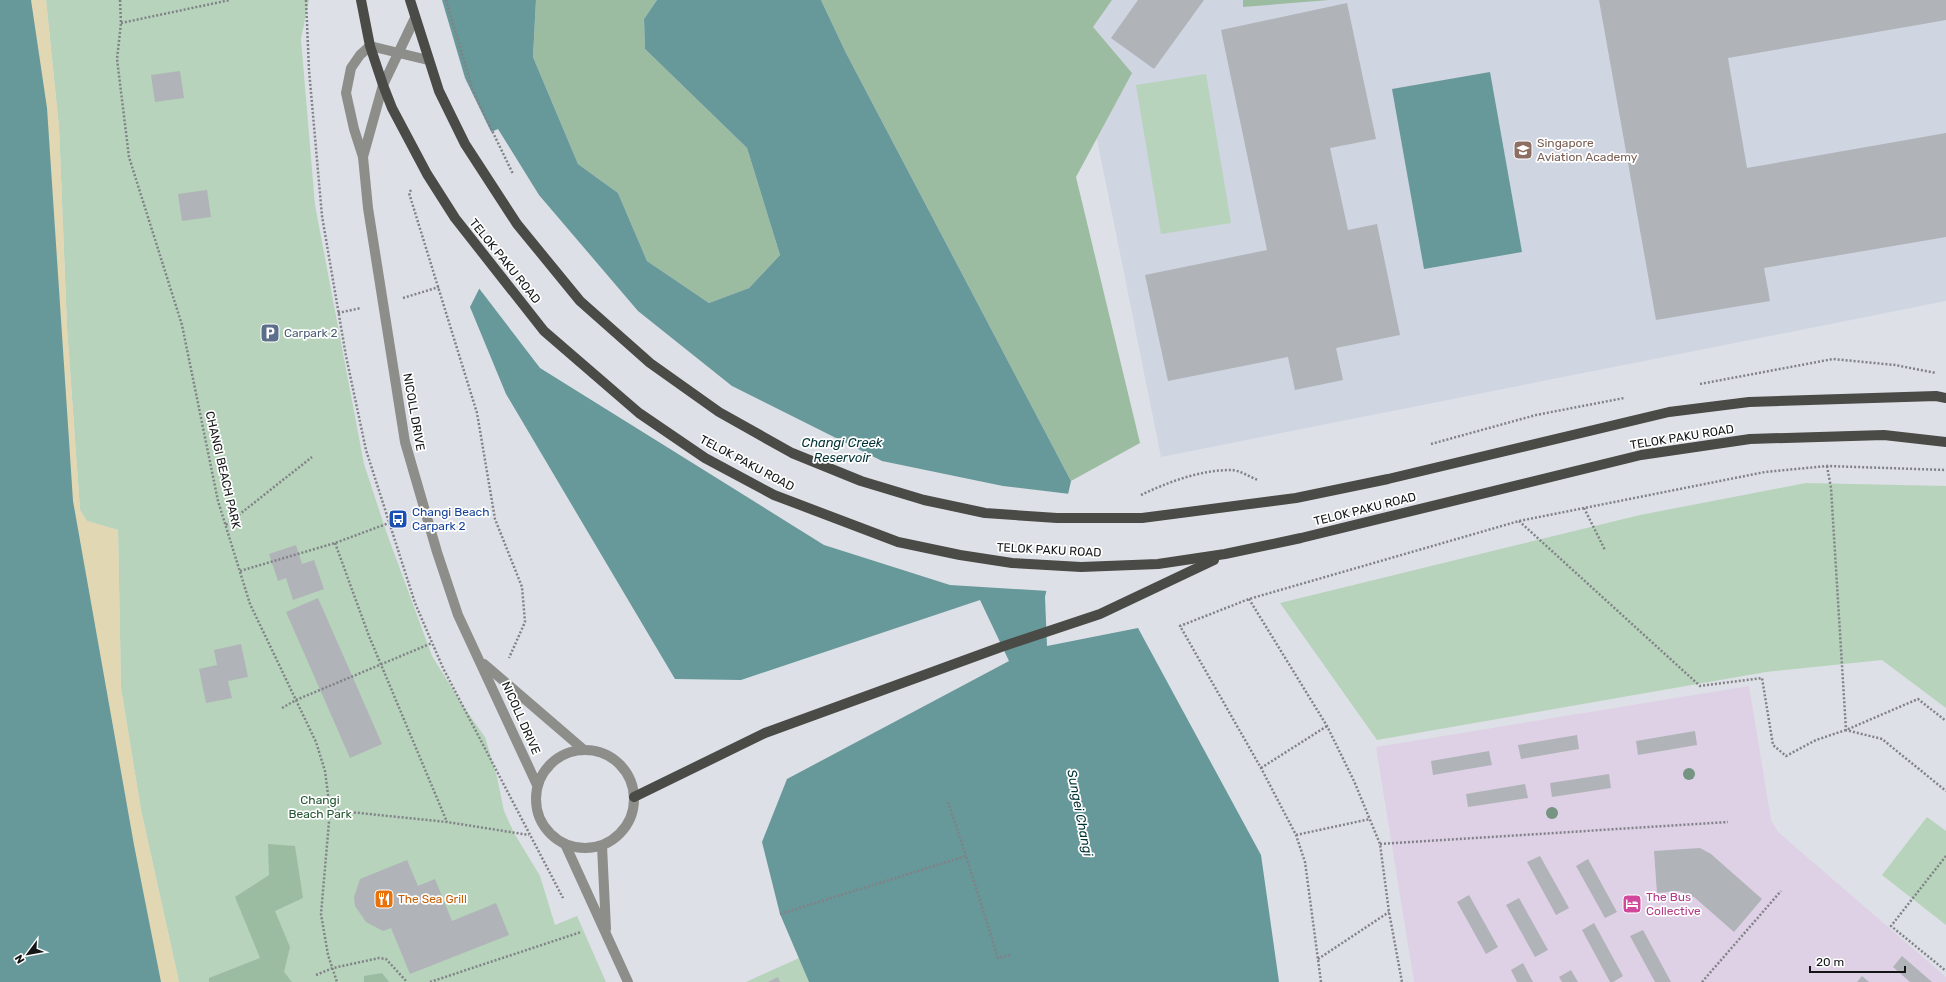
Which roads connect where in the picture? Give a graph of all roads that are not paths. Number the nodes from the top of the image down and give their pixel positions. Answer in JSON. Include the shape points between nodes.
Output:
{"nodes":[{"id":1,"x":361,"y":0,"type":"edge"},
{"id":2,"x":410,"y":0,"type":"edge"},
{"id":3,"x":415,"y":18,"type":"junction"},
{"id":4,"x":370,"y":46,"type":"junction"},
{"id":5,"x":399,"y":53,"type":"junction"},
{"id":6,"x":428,"y":60,"type":"junction"},
{"id":7,"x":383,"y":85,"type":"junction"},
{"id":8,"x":363,"y":157,"type":"junction"},
{"id":9,"x":1946,"y":398,"type":"edge"},
{"id":10,"x":1946,"y":442,"type":"edge"},
{"id":11,"x":1225,"y":554,"type":"junction"},
{"id":12,"x":481,"y":662,"type":"junction"},
{"id":13,"x":584,"y":750,"type":"junction"},
{"id":14,"x":537,"y":785,"type":"junction"},
{"id":15,"x":634,"y":797,"type":"junction"},
{"id":16,"x":565,"y":844,"type":"junction"},
{"id":17,"x":602,"y":846,"type":"junction"},
{"id":18,"x":606,"y":935,"type":"junction"},
{"id":19,"x":628,"y":982,"type":"edge"}],
"edges":[{"from":1,"to":4,"type":"main road"},
{"from":2,"to":3,"type":"main road"},
{"from":3,"to":5,"type":"street","name":"NICOLL DRIVE"},
{"from":3,"to":6,"type":"main road"},
{"from":4,"to":5,"type":"street"},
{"from":4,"to":7,"type":"main road"},
{"from":4,"to":8,"type":"street","name":"NICOLL DRIVE","via":[[351,68],[346,93]]},
{"from":5,"to":6,"type":"street"},
{"from":5,"to":7,"type":"street","name":"NICOLL DRIVE"},
{"from":6,"to":9,"type":"main road","name":"TELOK PAKU ROAD","via":[[438,91],[465,144],[517,224],[580,301],[650,363],[719,412],[792,453],[861,481],[924,500],[985,513],[1057,518],[1142,518],[1296,498],[1388,479],[1669,412],[1749,402],[1936,396]]},
{"from":7,"to":8,"type":"street","name":"NICOLL DRIVE"},
{"from":7,"to":11,"type":"main road","name":"TELOK PAKU ROAD","via":[[392,108],[427,174],[454,218],[544,330],[639,413],[705,458],[774,495],[898,542],[960,555],[1012,563],[1081,567],[1158,564]]},
{"from":8,"to":12,"type":"street","name":"NICOLL DRIVE","via":[[368,208],[405,442],[456,608]]},
{"from":10,"to":11,"type":"main road","name":"TELOK PAKU ROAD","via":[[1884,435],[1750,439],[1641,455],[1301,538]]},
{"from":11,"to":15,"type":"main road","via":[[1100,614],[1001,647],[765,733]]},
{"from":12,"to":13,"type":"street","name":"NICOLL DRIVE"},
{"from":12,"to":14,"type":"street","name":"NICOLL DRIVE"},
{"from":13,"to":14,"type":"street","name":"NICOLL DRIVE","via":[[555,759],[542,774]]},
{"from":13,"to":15,"type":"street","name":"NICOLL DRIVE","via":[[603,754],[621,766],[630,780]]},
{"from":14,"to":16,"type":"street","name":"NICOLL DRIVE","via":[[536,804],[540,821],[552,836]]},
{"from":15,"to":17,"type":"street","name":"NICOLL DRIVE","via":[[632,814],[626,827],[615,839]]},
{"from":16,"to":17,"type":"street","name":"NICOLL DRIVE","via":[[581,849]]},
{"from":16,"to":18,"type":"street","name":"NICOLL DRIVE"},
{"from":17,"to":18,"type":"street","name":"NICOLL DRIVE"},
{"from":18,"to":19,"type":"street","name":"NICOLL DRIVE"}]}
